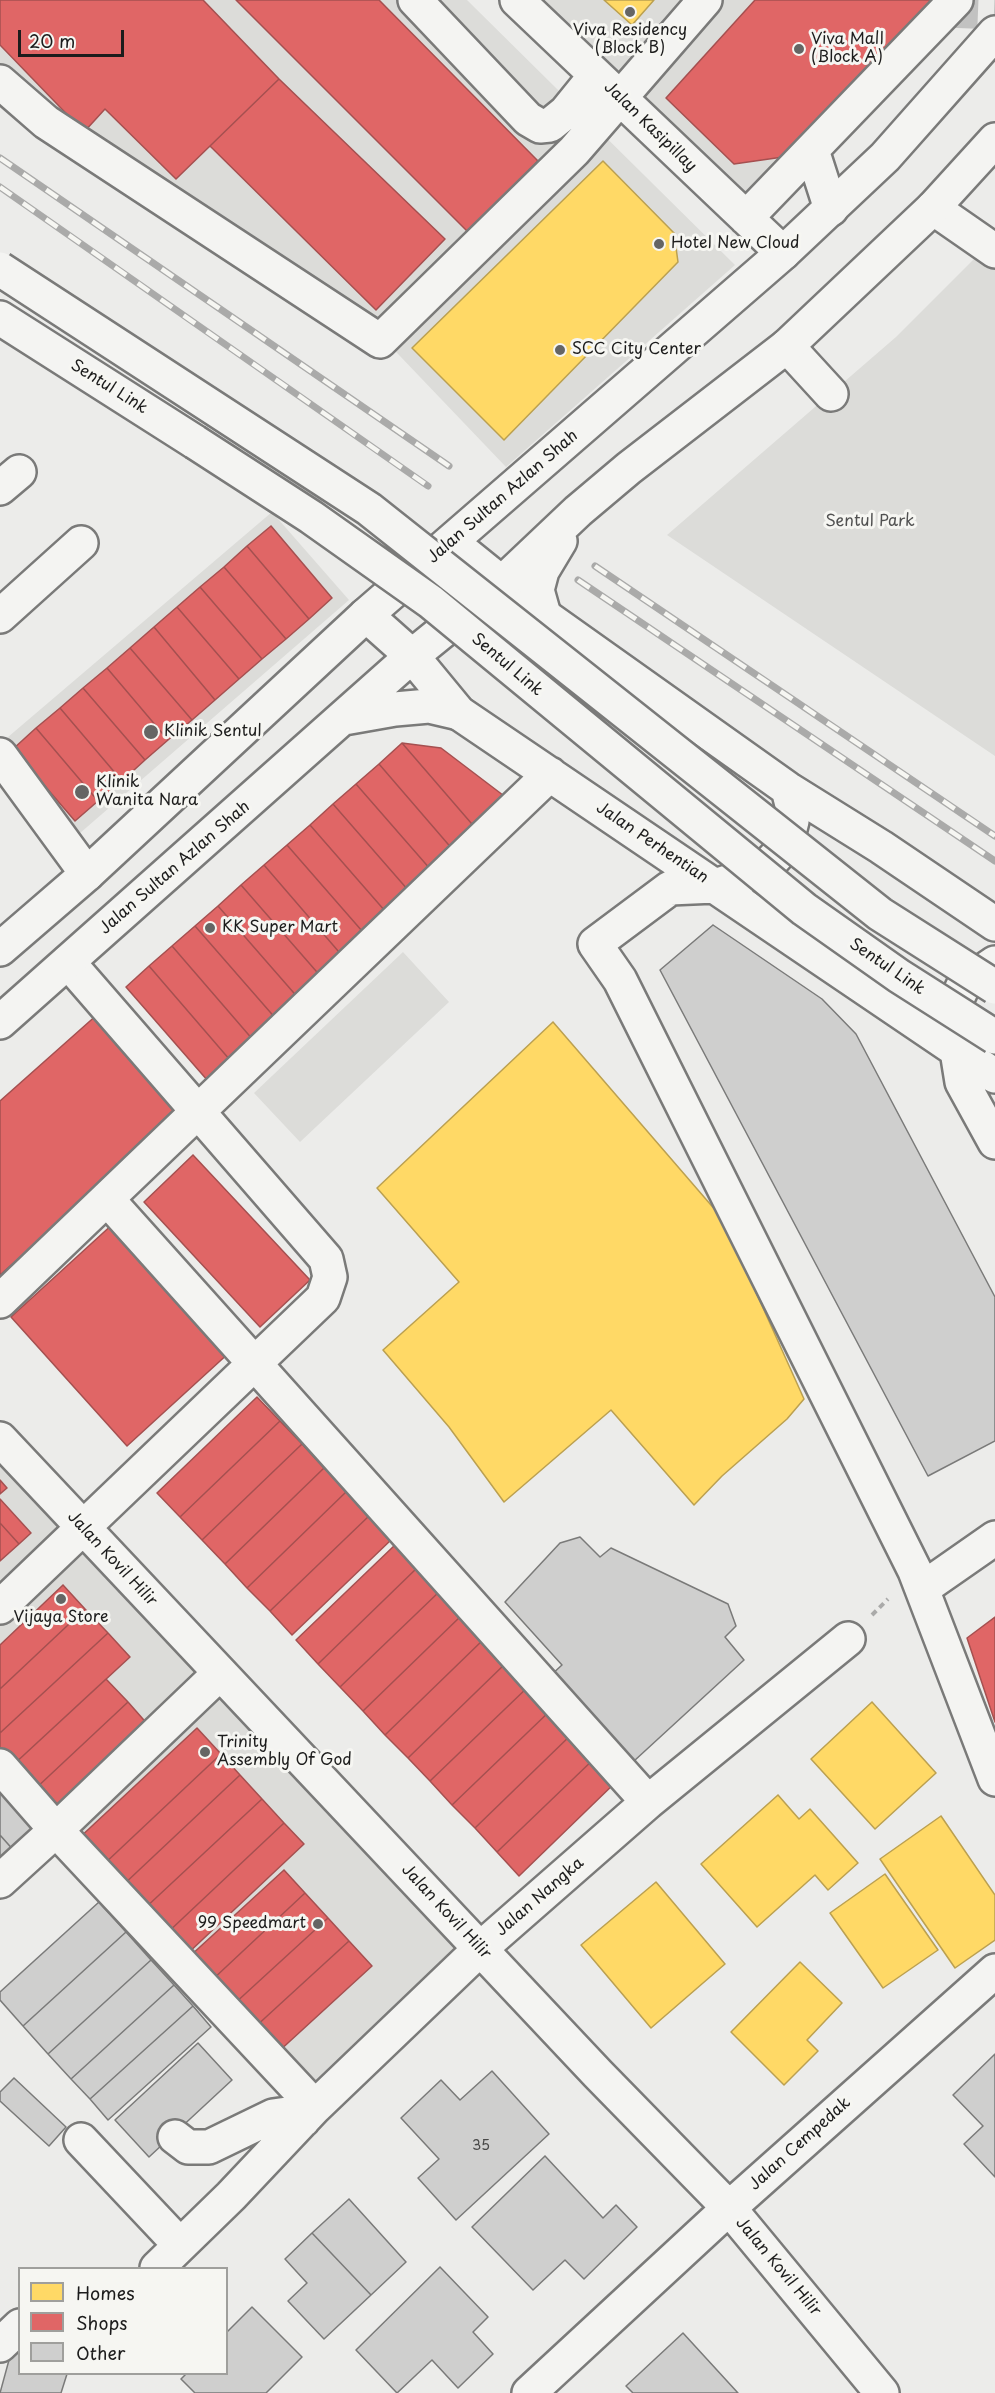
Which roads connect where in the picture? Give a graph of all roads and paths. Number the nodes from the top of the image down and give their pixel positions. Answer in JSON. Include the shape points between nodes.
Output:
{"nodes":[{"id":1,"x":415,"y":0,"type":"edge"},
{"id":2,"x":517,"y":0,"type":"edge"},
{"id":3,"x":705,"y":0,"type":"edge"},
{"id":4,"x":956,"y":0,"type":"edge"},
{"id":5,"x":995,"y":33,"type":"edge"},
{"id":6,"x":596,"y":75,"type":"junction"},
{"id":7,"x":0,"y":82,"type":"edge"},
{"id":8,"x":621,"y":99,"type":"junction"},
{"id":9,"x":995,"y":140,"type":"edge"},
{"id":10,"x":812,"y":150,"type":"junction"},
{"id":11,"x":933,"y":208,"type":"junction"},
{"id":12,"x":831,"y":209,"type":"junction"},
{"id":13,"x":746,"y":218,"type":"junction"},
{"id":14,"x":995,"y":251,"type":"edge"},
{"id":15,"x":783,"y":253,"type":"junction"},
{"id":16,"x":0,"y":269,"type":"edge"},
{"id":17,"x":0,"y":318,"type":"edge"},
{"id":18,"x":787,"y":345,"type":"junction"},
{"id":19,"x":831,"y":394,"type":"dead end"},
{"id":20,"x":578,"y":511,"type":"junction"},
{"id":21,"x":451,"y":542,"type":"junction"},
{"id":22,"x":81,"y":543,"type":"dead end"},
{"id":23,"x":502,"y":582,"type":"junction"},
{"id":24,"x":366,"y":615,"type":"junction"},
{"id":25,"x":544,"y":615,"type":"junction"},
{"id":26,"x":0,"y":616,"type":"edge"},
{"id":27,"x":412,"y":656,"type":"junction"},
{"id":28,"x":459,"y":713,"type":"junction"},
{"id":29,"x":344,"y":718,"type":"junction"},
{"id":30,"x":0,"y":755,"type":"edge"},
{"id":31,"x":550,"y":774,"type":"junction"},
{"id":32,"x":788,"y":789,"type":"junction"},
{"id":33,"x":87,"y":873,"type":"junction"},
{"id":34,"x":715,"y":886,"type":"junction"},
{"id":35,"x":995,"y":924,"type":"edge"},
{"id":36,"x":0,"y":949,"type":"edge"},
{"id":37,"x":68,"y":962,"type":"junction"},
{"id":38,"x":995,"y":963,"type":"edge"},
{"id":39,"x":995,"y":987,"type":"edge"},
{"id":40,"x":0,"y":1022,"type":"edge"},
{"id":41,"x":995,"y":1037,"type":"edge"},
{"id":42,"x":958,"y":1050,"type":"junction"},
{"id":43,"x":995,"y":1076,"type":"edge"},
{"id":44,"x":198,"y":1112,"type":"junction"},
{"id":45,"x":995,"y":1142,"type":"edge"},
{"id":46,"x":107,"y":1198,"type":"junction"},
{"id":47,"x":0,"y":1301,"type":"edge"},
{"id":48,"x":256,"y":1362,"type":"junction"},
{"id":49,"x":0,"y":1439,"type":"edge"},
{"id":50,"x":83,"y":1528,"type":"junction"},
{"id":51,"x":995,"y":1538,"type":"edge"},
{"id":52,"x":919,"y":1580,"type":"junction"},
{"id":53,"x":0,"y":1607,"type":"edge"},
{"id":54,"x":848,"y":1639,"type":"joint"},
{"id":55,"x":220,"y":1672,"type":"junction"},
{"id":56,"x":0,"y":1766,"type":"edge"},
{"id":57,"x":995,"y":1779,"type":"edge"},
{"id":58,"x":648,"y":1802,"type":"junction"},
{"id":59,"x":56,"y":1830,"type":"junction"},
{"id":60,"x":0,"y":1881,"type":"edge"},
{"id":61,"x":480,"y":1949,"type":"junction"},
{"id":62,"x":995,"y":1971,"type":"edge"},
{"id":63,"x":309,"y":2114,"type":"junction"},
{"id":64,"x":175,"y":2137,"type":"dead end"},
{"id":65,"x":81,"y":2140,"type":"dead end"},
{"id":66,"x":729,"y":2208,"type":"junction"},
{"id":67,"x":180,"y":2245,"type":"junction"},
{"id":68,"x":158,"y":2267,"type":"edge"},
{"id":69,"x":18,"y":2328,"type":"edge"},
{"id":70,"x":0,"y":2345,"type":"edge"},
{"id":71,"x":529,"y":2393,"type":"edge"},
{"id":72,"x":882,"y":2393,"type":"edge"}],
"edges":[{"from":1,"to":6,"type":"street","via":[[528,119],[540,126],[566,112]]},
{"from":2,"to":6,"type":"street","name":"Jalan Kasipillay"},
{"from":3,"to":8,"type":"street"},
{"from":4,"to":10,"type":"street"},
{"from":5,"to":12,"type":"street","name":"Jalan Sultan Azlan Shah","via":[[885,157]]},
{"from":6,"to":8,"type":"street","name":"Jalan Kasipillay"},
{"from":7,"to":8,"type":"street","via":[[46,122],[380,341],[574,151]]},
{"from":8,"to":13,"type":"street","name":"Jalan Kasipillay"},
{"from":9,"to":11,"type":"street","name":"Jalan Sultan Azlan Shah"},
{"from":10,"to":12,"type":"street"},
{"from":10,"to":13,"type":"street"},
{"from":11,"to":14,"type":"street"},
{"from":11,"to":18,"type":"street","name":"Jalan Sultan Azlan Shah"},
{"from":12,"to":15,"type":"street","name":"Jalan Sultan Azlan Shah"},
{"from":13,"to":15,"type":"street","name":"Jalan Kasipillay"},
{"from":15,"to":21,"type":"street","name":"Jalan Sultan Azlan Shah"},
{"from":16,"to":39,"type":"street","bridge":true,"via":[[369,509],[880,914]]},
{"from":17,"to":41,"type":"street","name":"Sentul Link","bridge":true,"via":[[253,478],[431,602],[804,909]]},
{"from":18,"to":19,"type":"street"},
{"from":18,"to":20,"type":"street","name":"Jalan Sultan Azlan Shah"},
{"from":20,"to":23,"type":"street","name":"Jalan Sultan Azlan Shah"},
{"from":20,"to":25,"type":"street","via":[[542,571],[537,590]]},
{"from":21,"to":23,"type":"street"},
{"from":21,"to":24,"type":"street","name":"Jalan Sultan Azlan Shah"},
{"from":22,"to":26,"type":"street"},
{"from":23,"to":25,"type":"street"},
{"from":23,"to":27,"type":"street","name":"Jalan Sultan Azlan Shah"},
{"from":24,"to":27,"type":"street","name":"Jalan Perhentian"},
{"from":24,"to":33,"type":"street","name":"Jalan Sultan Azlan Shah"},
{"from":25,"to":32,"type":"street"},
{"from":27,"to":28,"type":"street","name":"Jalan Perhentian"},
{"from":27,"to":29,"type":"street","name":"Jalan Sultan Azlan Shah"},
{"from":28,"to":29,"type":"street","via":[[429,706]]},
{"from":28,"to":31,"type":"street","name":"Jalan Perhentian"},
{"from":29,"to":37,"type":"street","name":"Jalan Sultan Azlan Shah"},
{"from":30,"to":33,"type":"street"},
{"from":31,"to":34,"type":"street","name":"Jalan Perhentian"},
{"from":31,"to":44,"type":"street"},
{"from":32,"to":34,"type":"street","via":[[792,821],[780,852],[754,873]]},
{"from":32,"to":35,"type":"street"},
{"from":33,"to":36,"type":"street","name":"Jalan Sultan Azlan Shah"},
{"from":34,"to":42,"type":"street","name":"Jalan Perhentian"},
{"from":34,"to":52,"type":"street","via":[[670,888],[595,944],[620,980]]},
{"from":37,"to":40,"type":"street","name":"Jalan Sultan Azlan Shah"},
{"from":37,"to":44,"type":"street"},
{"from":38,"to":42,"type":"street","via":[[964,984],[957,999],[953,1026]]},
{"from":42,"to":43,"type":"street","name":"Jalan Perhentian"},
{"from":42,"to":45,"type":"street","via":[[962,1082]]},
{"from":44,"to":46,"type":"street"},
{"from":44,"to":48,"type":"street","via":[[326,1259],[330,1276],[323,1298]]},
{"from":46,"to":47,"type":"street"},
{"from":46,"to":48,"type":"street"},
{"from":48,"to":50,"type":"street"},
{"from":48,"to":58,"type":"street"},
{"from":49,"to":50,"type":"street","name":"Jalan Kovil Hilir"},
{"from":50,"to":53,"type":"street"},
{"from":50,"to":55,"type":"street","name":"Jalan Kovil Hilir"},
{"from":51,"to":52,"type":"street"},
{"from":52,"to":54,"type":"path"},
{"from":52,"to":57,"type":"street"},
{"from":54,"to":58,"type":"street","name":"Jalan Nangka"},
{"from":55,"to":59,"type":"street"},
{"from":55,"to":61,"type":"street","name":"Jalan Kovil Hilir"},
{"from":56,"to":59,"type":"street"},
{"from":58,"to":61,"type":"street","name":"Jalan Nangka"},
{"from":59,"to":60,"type":"street"},
{"from":59,"to":63,"type":"street"},
{"from":61,"to":63,"type":"street","name":"Jalan Nangka"},
{"from":61,"to":66,"type":"street","name":"Jalan Kovil Hilir"},
{"from":62,"to":66,"type":"street","name":"Jalan Cempedak"},
{"from":63,"to":64,"type":"street","via":[[273,2116],[209,2147],[188,2147]]},
{"from":63,"to":67,"type":"street","name":"Jalan Nangka"},
{"from":65,"to":67,"type":"street"},
{"from":66,"to":71,"type":"street","name":"Jalan Cempedak"},
{"from":66,"to":72,"type":"street","name":"Jalan Kovil Hilir"},
{"from":67,"to":68,"type":"street","name":"Jalan Nangka"},
{"from":69,"to":70,"type":"street"}]}
